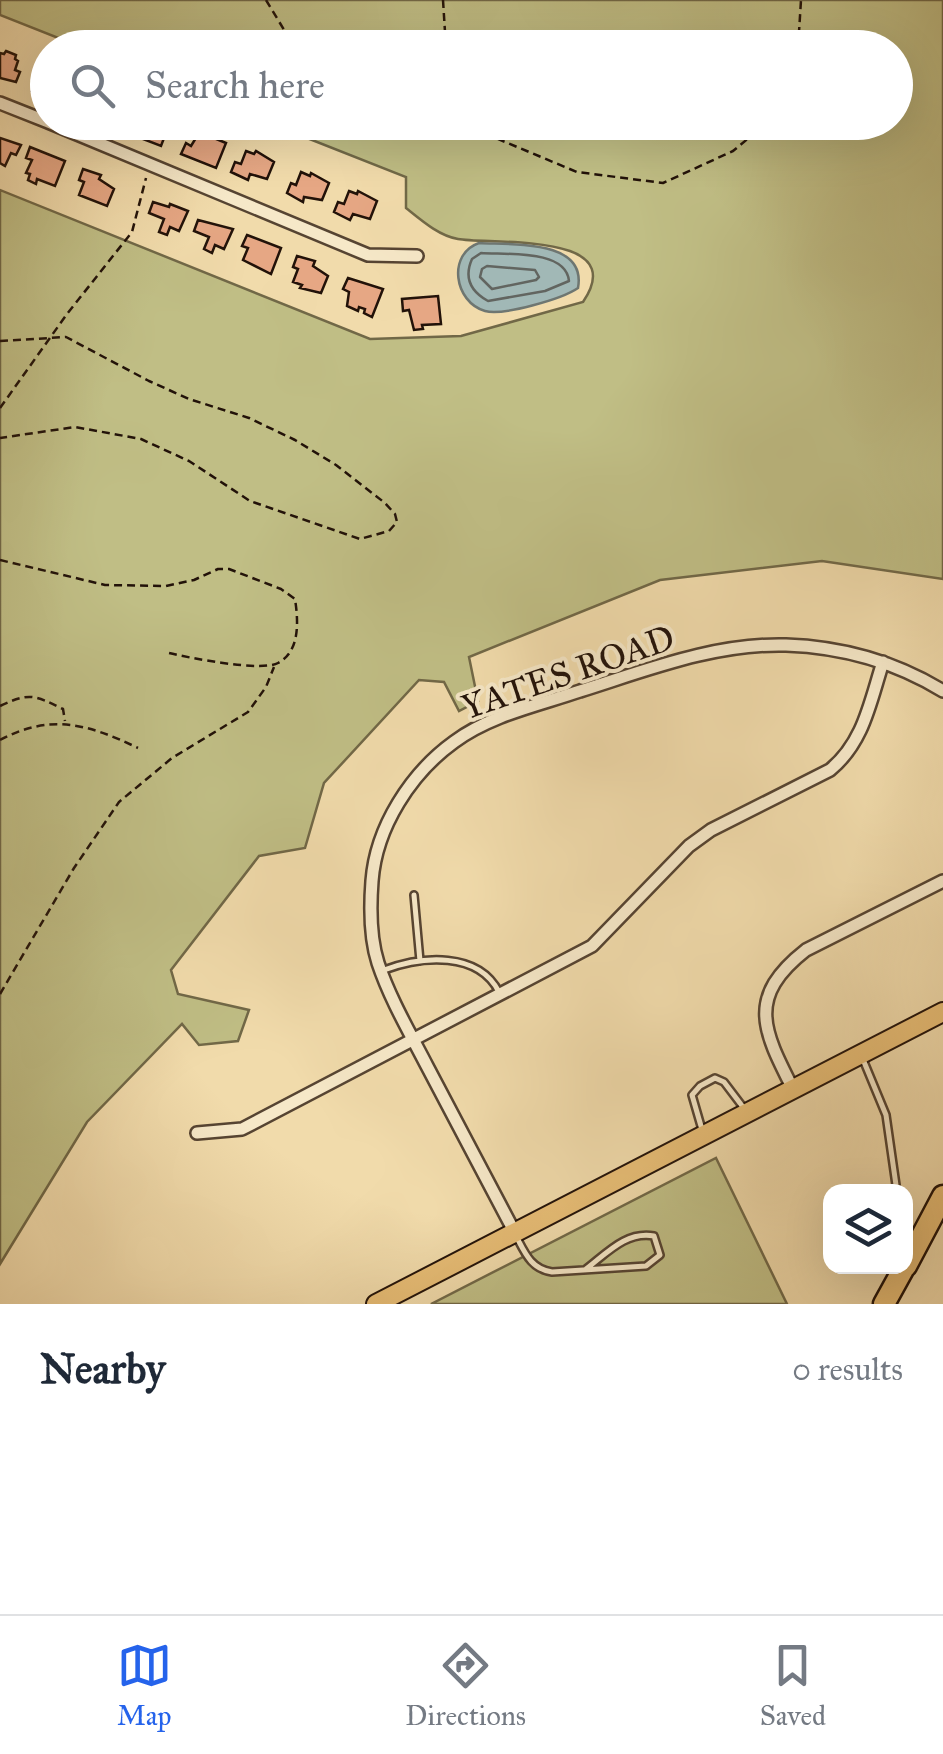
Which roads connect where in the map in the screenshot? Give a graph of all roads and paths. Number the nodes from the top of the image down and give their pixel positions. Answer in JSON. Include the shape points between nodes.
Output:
{"nodes":[{"id":1,"x":266,"y":0,"type":"edge"},
{"id":2,"x":443,"y":0,"type":"edge"},
{"id":3,"x":802,"y":0,"type":"edge"},
{"id":4,"x":284,"y":30,"type":"edge"},
{"id":5,"x":445,"y":30,"type":"edge"},
{"id":6,"x":800,"y":30,"type":"edge"},
{"id":7,"x":0,"y":103,"type":"edge"},
{"id":8,"x":30,"y":115,"type":"edge"},
{"id":9,"x":91,"y":140,"type":"edge"},
{"id":10,"x":500,"y":140,"type":"edge"},
{"id":11,"x":747,"y":140,"type":"edge"},
{"id":12,"x":146,"y":178,"type":"dead end"},
{"id":13,"x":417,"y":256,"type":"dead end"},
{"id":14,"x":52,"y":336,"type":"junction"},
{"id":15,"x":0,"y":341,"type":"edge"},
{"id":16,"x":0,"y":408,"type":"edge"},
{"id":17,"x":0,"y":438,"type":"edge"},
{"id":18,"x":0,"y":560,"type":"edge"},
{"id":19,"x":168,"y":653,"type":"dead end"},
{"id":20,"x":883,"y":662,"type":"junction"},
{"id":21,"x":274,"y":666,"type":"junction"},
{"id":22,"x":943,"y":692,"type":"edge"},
{"id":23,"x":0,"y":706,"type":"edge"},
{"id":24,"x":66,"y":722,"type":"junction"},
{"id":25,"x":0,"y":740,"type":"edge"},
{"id":26,"x":138,"y":748,"type":"dead end"},
{"id":27,"x":943,"y":881,"type":"edge"},
{"id":28,"x":414,"y":895,"type":"dead end"},
{"id":29,"x":420,"y":961,"type":"junction"},
{"id":30,"x":382,"y":970,"type":"junction"},
{"id":31,"x":0,"y":994,"type":"edge"},
{"id":32,"x":500,"y":994,"type":"junction"},
{"id":33,"x":943,"y":1012,"type":"edge"},
{"id":34,"x":414,"y":1040,"type":"junction"},
{"id":35,"x":861,"y":1054,"type":"junction"},
{"id":36,"x":793,"y":1090,"type":"junction"},
{"id":37,"x":748,"y":1113,"type":"junction"},
{"id":38,"x":197,"y":1133,"type":"dead end"},
{"id":39,"x":704,"y":1136,"type":"junction"},
{"id":40,"x":897,"y":1184,"type":"edge"},
{"id":41,"x":943,"y":1196,"type":"edge"},
{"id":42,"x":515,"y":1233,"type":"junction"},
{"id":43,"x":913,"y":1251,"type":"edge"},
{"id":44,"x":586,"y":1269,"type":"junction"},
{"id":45,"x":901,"y":1274,"type":"edge"},
{"id":46,"x":888,"y":1297,"type":"edge"},
{"id":47,"x":376,"y":1304,"type":"edge"}],
"edges":[{"from":1,"to":4,"type":"path"},
{"from":2,"to":5,"type":"path"},
{"from":3,"to":6,"type":"path"},
{"from":7,"to":8,"type":"street"},
{"from":9,"to":13,"type":"street","via":[[368,255]]},
{"from":10,"to":11,"type":"path","via":[[577,172],[663,183]]},
{"from":12,"to":14,"type":"path","via":[[132,232]]},
{"from":14,"to":15,"type":"path"},
{"from":14,"to":16,"type":"path"},
{"from":14,"to":17,"type":"path","via":[[295,440],[386,503],[394,526],[360,539],[298,519],[250,501],[189,461],[141,440],[75,427]]},
{"from":18,"to":21,"type":"path","via":[[104,585],[166,586],[229,569],[294,599],[300,626],[284,660]]},
{"from":19,"to":21,"type":"path"},
{"from":20,"to":22,"type":"street","name":"YATES ROAD"},
{"from":20,"to":30,"type":"street","name":"YATES ROAD","via":[[819,648],[742,646],[507,714],[456,740],[404,794],[384,833],[371,911]]},
{"from":20,"to":32,"type":"street","via":[[863,726],[844,758],[711,830],[672,860],[592,946]]},
{"from":21,"to":31,"type":"path","via":[[248,712],[172,758],[119,802]]},
{"from":23,"to":24,"type":"path","via":[[23,695],[43,699],[63,709]]},
{"from":24,"to":25,"type":"path","via":[[22,728]]},
{"from":24,"to":26,"type":"path"},
{"from":27,"to":36,"type":"street","via":[[806,950],[774,983],[765,1029]]},
{"from":28,"to":29,"type":"lane"},
{"from":29,"to":30,"type":"lane"},
{"from":29,"to":32,"type":"lane","via":[[466,963],[484,971]]},
{"from":30,"to":34,"type":"street","name":"YATES ROAD"},
{"from":32,"to":34,"type":"street"},
{"from":33,"to":35,"type":"main road"},
{"from":34,"to":38,"type":"street","via":[[242,1128]]},
{"from":34,"to":42,"type":"street","name":"YATES ROAD"},
{"from":35,"to":36,"type":"main road"},
{"from":35,"to":40,"type":"lane","via":[[886,1116]]},
{"from":36,"to":37,"type":"main road"},
{"from":37,"to":39,"type":"main road"},
{"from":37,"to":39,"type":"lane","via":[[715,1078],[692,1095]]},
{"from":39,"to":42,"type":"main road"},
{"from":41,"to":43,"type":"highway"},
{"from":42,"to":44,"type":"lane","via":[[541,1270]]},
{"from":42,"to":47,"type":"main road"},
{"from":44,"to":44,"type":"lane","via":[[653,1264],[658,1245],[654,1236],[628,1238]]},
{"from":45,"to":46,"type":"highway"}]}
